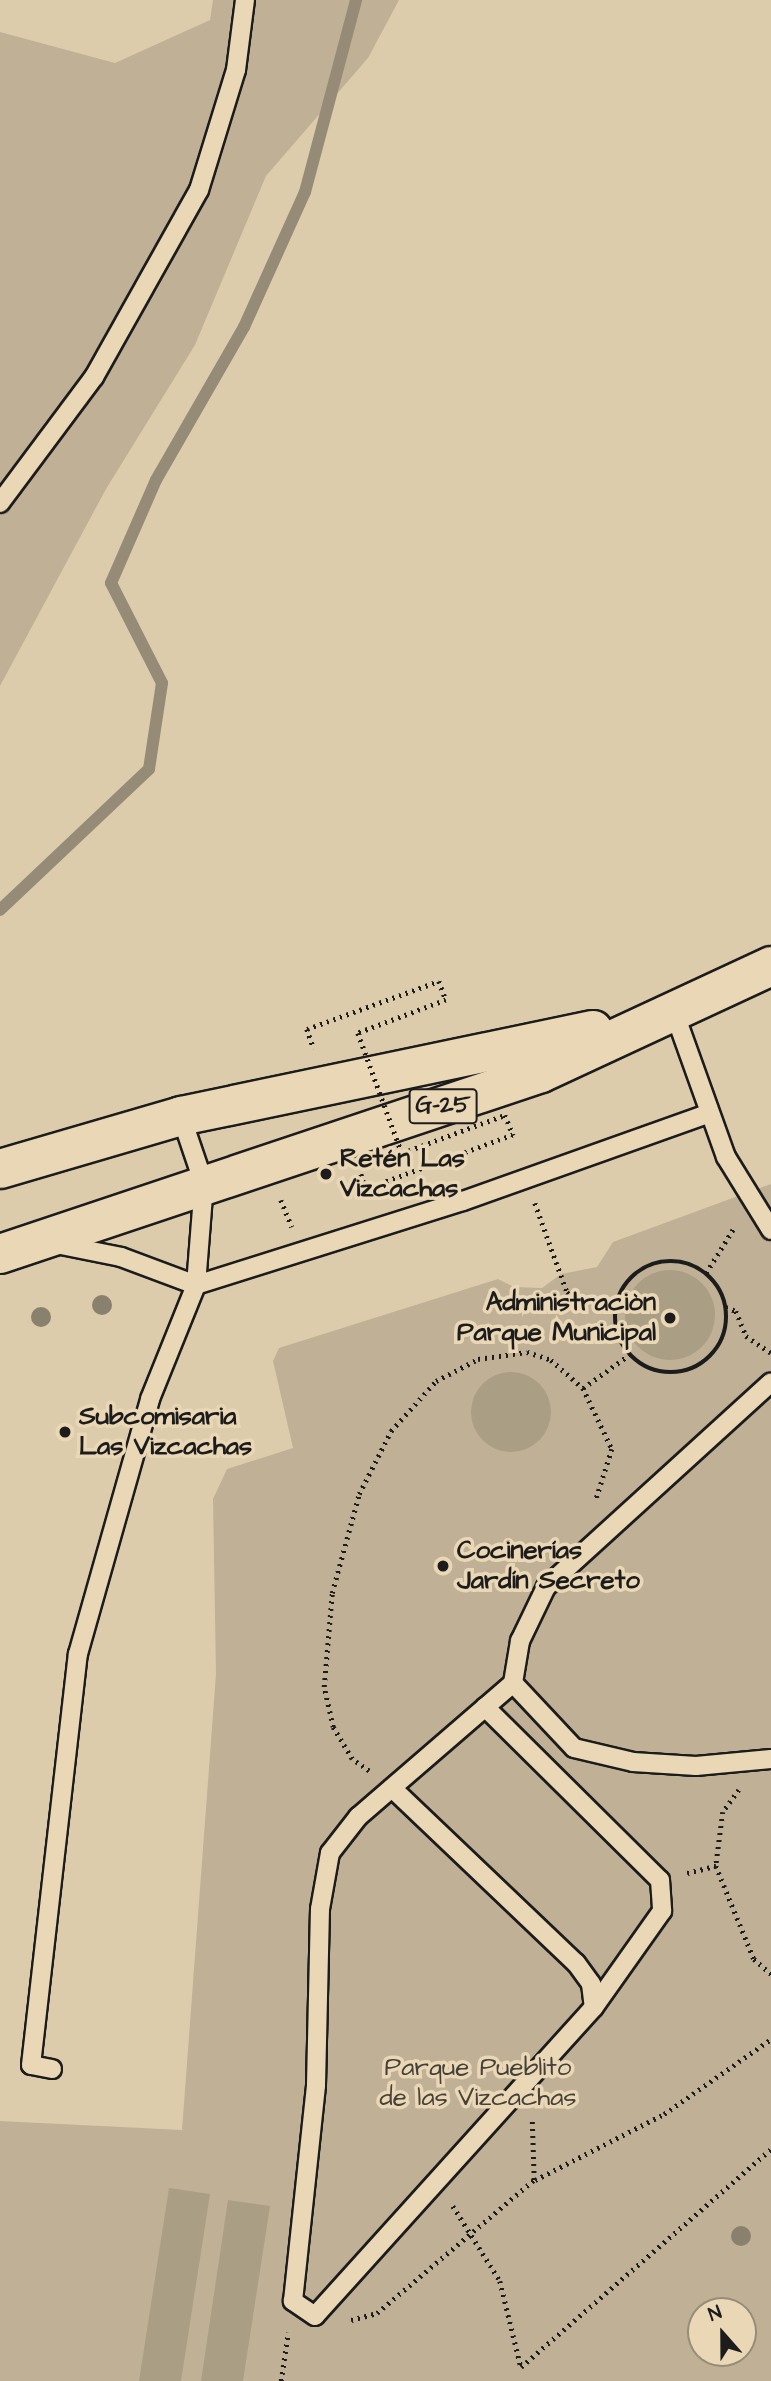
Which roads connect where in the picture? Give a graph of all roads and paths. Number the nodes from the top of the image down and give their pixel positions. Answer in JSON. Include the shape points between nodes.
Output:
{"nodes":[{"id":1,"x":245,"y":0,"type":"edge"},
{"id":2,"x":0,"y":503,"type":"edge"},
{"id":3,"x":771,"y":966,"type":"edge"},
{"id":4,"x":673,"y":1009,"type":"junction"},
{"id":5,"x":307,"y":1029,"type":"dead end"},
{"id":6,"x":708,"y":1114,"type":"junction"},
{"id":7,"x":181,"y":1116,"type":"junction"},
{"id":8,"x":266,"y":1163,"type":"junction"},
{"id":9,"x":0,"y":1170,"type":"edge"},
{"id":10,"x":527,"y":1179,"type":"junction"},
{"id":11,"x":204,"y":1184,"type":"junction"},
{"id":12,"x":366,"y":1189,"type":"dead end"},
{"id":13,"x":757,"y":1209,"type":"junction"},
{"id":14,"x":771,"y":1230,"type":"edge"},
{"id":15,"x":35,"y":1242,"type":"junction"},
{"id":16,"x":0,"y":1254,"type":"edge"},
{"id":17,"x":303,"y":1254,"type":"junction"},
{"id":18,"x":706,"y":1273,"type":"junction"},
{"id":19,"x":196,"y":1285,"type":"junction"},
{"id":20,"x":726,"y":1307,"type":"junction"},
{"id":21,"x":615,"y":1309,"type":"junction"},
{"id":22,"x":771,"y":1353,"type":"edge"},
{"id":23,"x":629,"y":1355,"type":"junction"},
{"id":24,"x":771,"y":1382,"type":"edge"},
{"id":25,"x":583,"y":1388,"type":"junction"},
{"id":26,"x":589,"y":1514,"type":"dead end"},
{"id":27,"x":513,"y":1683,"type":"junction"},
{"id":28,"x":485,"y":1707,"type":"junction"},
{"id":29,"x":764,"y":1761,"type":"edge"},
{"id":30,"x":392,"y":1788,"type":"junction"},
{"id":31,"x":771,"y":1974,"type":"edge"},
{"id":32,"x":594,"y":2007,"type":"junction"},
{"id":33,"x":771,"y":2039,"type":"edge"},
{"id":34,"x":52,"y":2069,"type":"dead end"},
{"id":35,"x":524,"y":2092,"type":"junction"},
{"id":36,"x":771,"y":2148,"type":"edge"},
{"id":37,"x":534,"y":2180,"type":"junction"},
{"id":38,"x":436,"y":2186,"type":"junction"},
{"id":39,"x":474,"y":2231,"type":"junction"},
{"id":40,"x":293,"y":2301,"type":"junction"},
{"id":41,"x":315,"y":2316,"type":"junction"},
{"id":42,"x":281,"y":2381,"type":"edge"}],
"edges":[{"from":1,"to":2,"type":"lane","via":[[236,70],[199,190],[94,377]]},
{"from":3,"to":4,"type":"main road","number":"G-25"},
{"from":4,"to":6,"type":"lane"},
{"from":4,"to":7,"type":"main road","number":"G-25","via":[[545,1042]]},
{"from":4,"to":8,"type":"main road","number":"G-25","via":[[541,1073]]},
{"from":5,"to":12,"type":"path","bridge":true,"via":[[439,981],[446,1000],[358,1033],[402,1153],[505,1115],[513,1135]]},
{"from":6,"to":10,"type":"lane"},
{"from":6,"to":13,"type":"lane"},
{"from":7,"to":9,"type":"main road","number":"G-25"},
{"from":7,"to":11,"type":"lane"},
{"from":8,"to":11,"type":"main road","number":"G-25"},
{"from":8,"to":17,"type":"path"},
{"from":10,"to":17,"type":"lane"},
{"from":10,"to":21,"type":"path","via":[[567,1292],[579,1304]]},
{"from":11,"to":15,"type":"main road","number":"G-25"},
{"from":11,"to":19,"type":"lane"},
{"from":13,"to":14,"type":"lane"},
{"from":13,"to":18,"type":"path","via":[[731,1231]]},
{"from":15,"to":16,"type":"main road","number":"G-25"},
{"from":15,"to":19,"type":"lane","via":[[121,1257]]},
{"from":17,"to":19,"type":"lane"},
{"from":18,"to":20,"type":"path"},
{"from":18,"to":21,"type":"path","via":[[676,1261],[651,1265],[629,1279]]},
{"from":19,"to":34,"type":"lane","via":[[150,1399],[78,1654],[31,2065]]},
{"from":20,"to":22,"type":"path","via":[[736,1311],[746,1336]]},
{"from":20,"to":23,"type":"path","via":[[717,1349],[691,1370],[658,1372]]},
{"from":21,"to":23,"type":"path"},
{"from":23,"to":25,"type":"path"},
{"from":24,"to":27,"type":"lane","via":[[546,1587],[520,1640]]},
{"from":25,"to":26,"type":"path","via":[[612,1449],[608,1476]]},
{"from":25,"to":30,"type":"path","via":[[551,1360],[527,1352],[478,1359],[436,1381],[391,1431],[359,1494],[332,1593],[324,1687],[333,1727],[352,1759]]},
{"from":27,"to":28,"type":"lane"},
{"from":27,"to":29,"type":"lane","via":[[574,1748],[633,1762]]},
{"from":28,"to":30,"type":"lane"},
{"from":28,"to":32,"type":"lane","via":[[660,1880],[662,1911]]},
{"from":29,"to":31,"type":"path","via":[[723,1812],[716,1866],[754,1959]]},
{"from":30,"to":32,"type":"lane","via":[[576,1963],[591,1984]]},
{"from":30,"to":40,"type":"lane","via":[[330,1853],[320,1909],[316,2085]]},
{"from":32,"to":35,"type":"lane"},
{"from":33,"to":37,"type":"path","via":[[664,2114]]},
{"from":35,"to":37,"type":"path","via":[[537,2155]]},
{"from":35,"to":38,"type":"lane"},
{"from":36,"to":39,"type":"path","via":[[521,2367],[500,2281]]},
{"from":37,"to":39,"type":"path"},
{"from":38,"to":39,"type":"path"},
{"from":38,"to":41,"type":"lane"},
{"from":39,"to":41,"type":"path","via":[[377,2313],[362,2321]]},
{"from":40,"to":41,"type":"lane"},
{"from":40,"to":42,"type":"path"}]}
